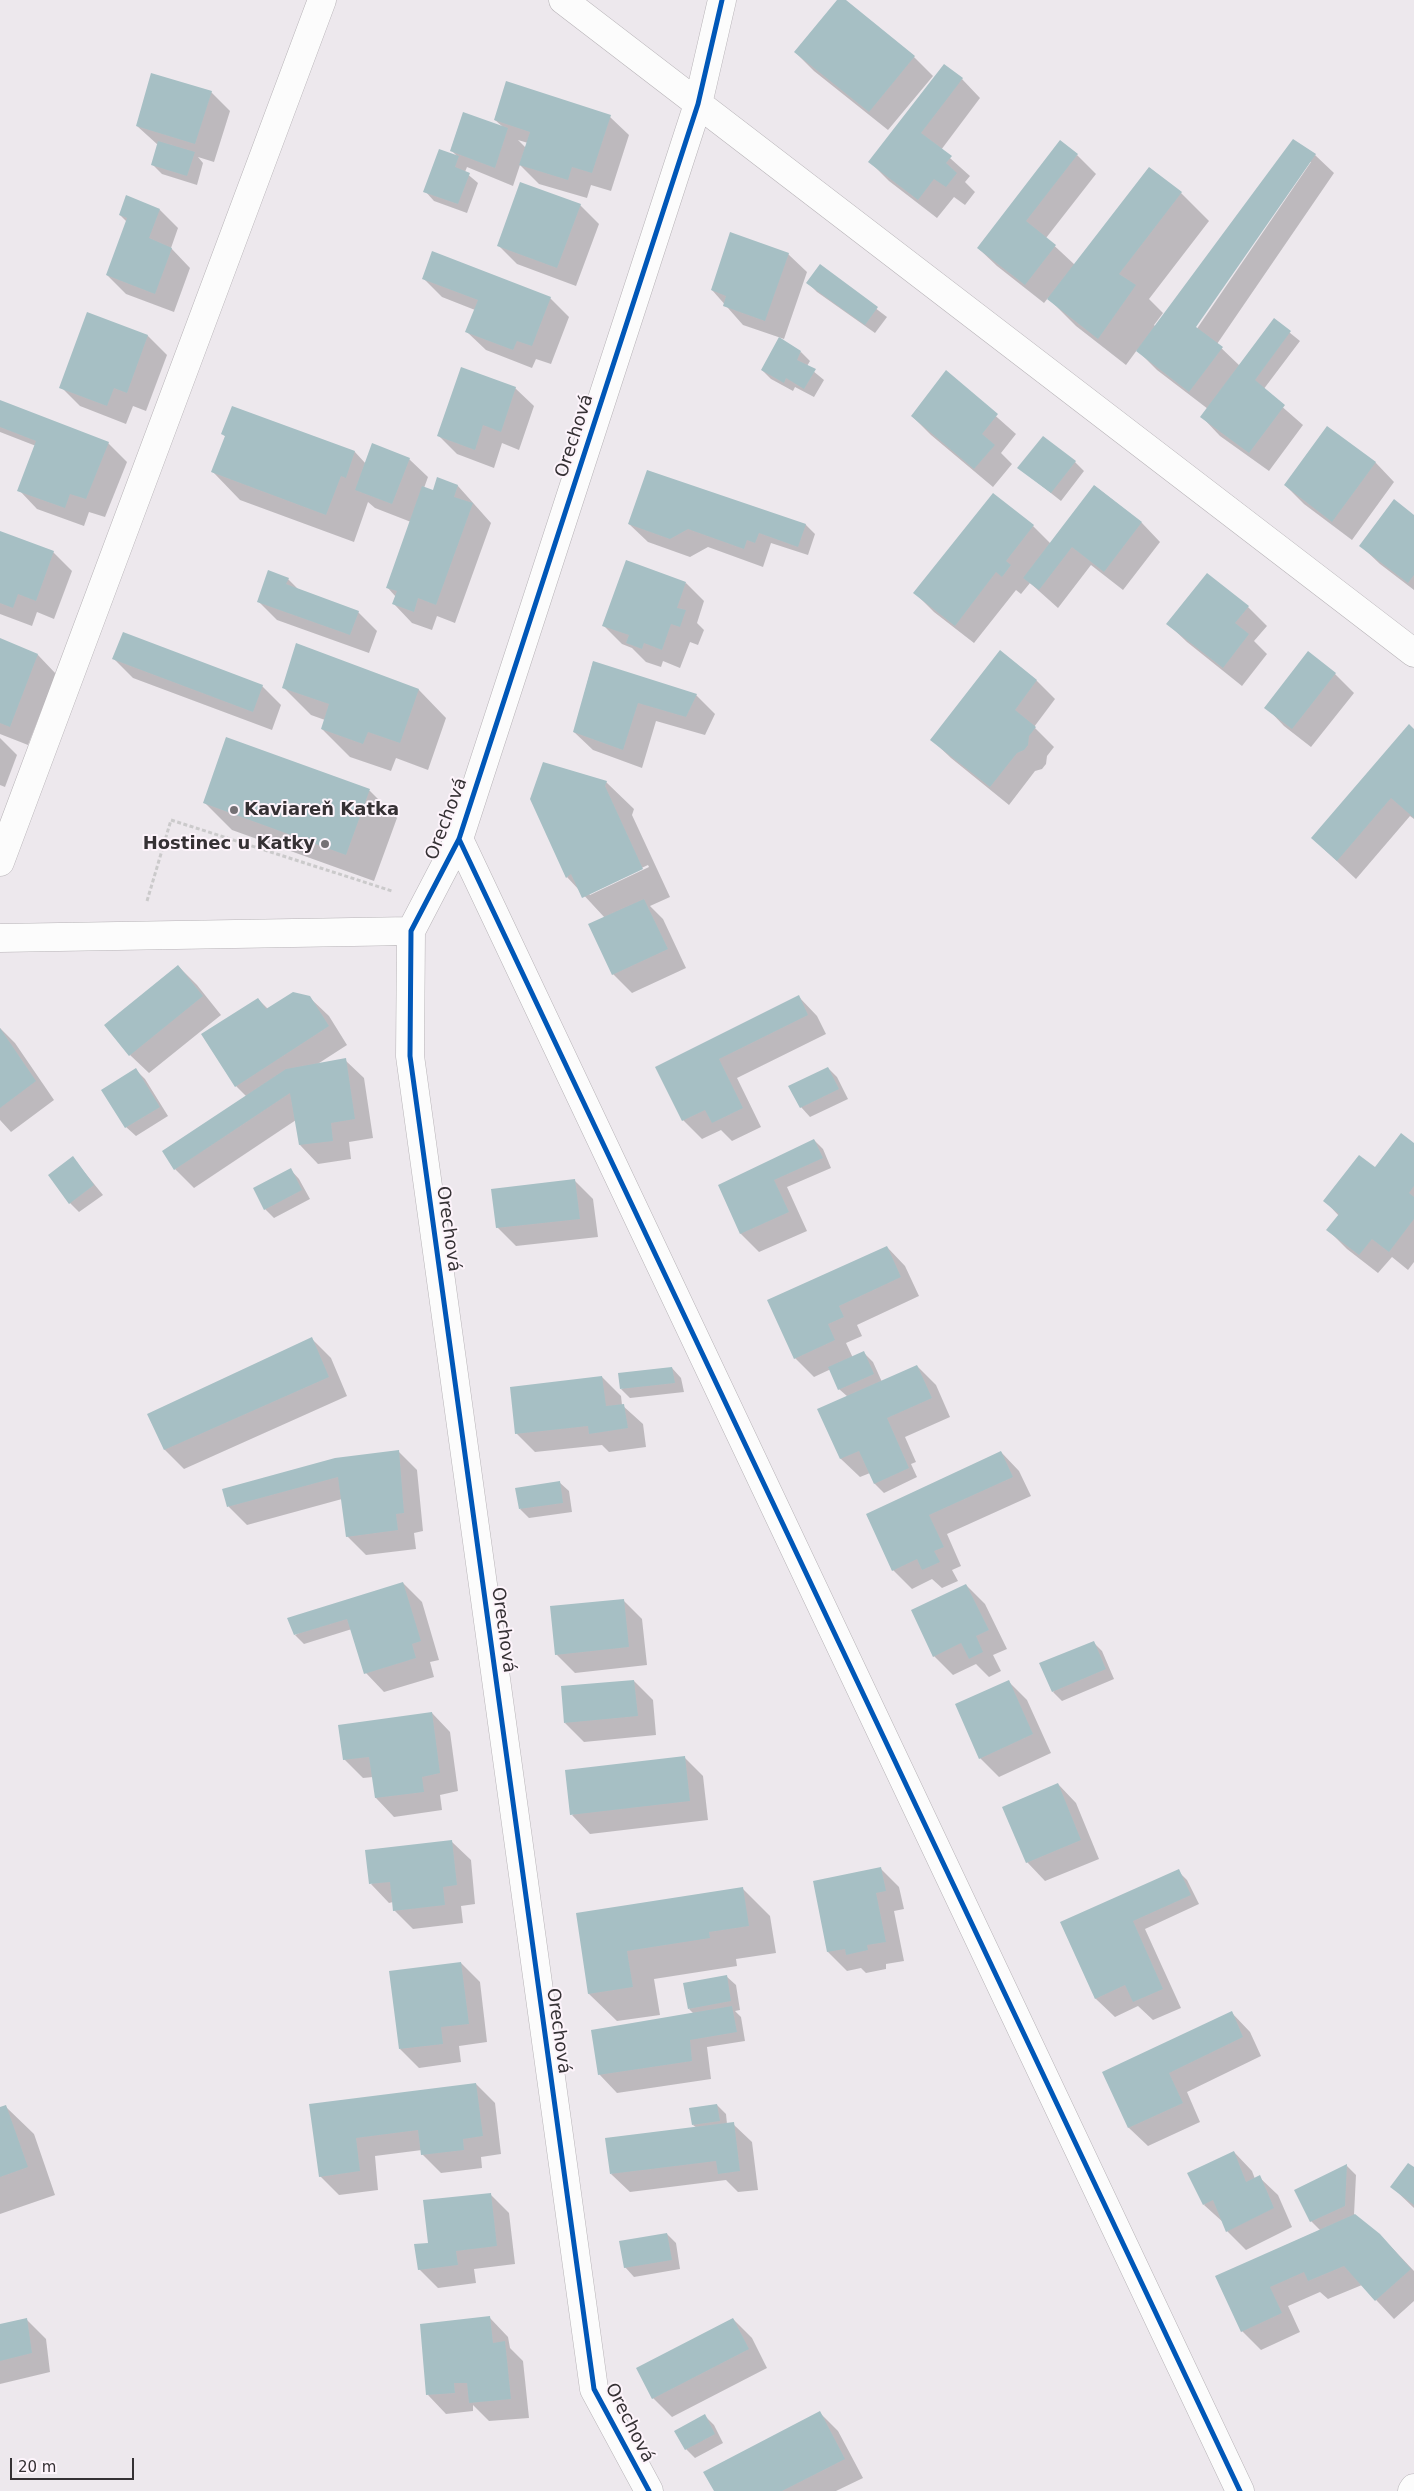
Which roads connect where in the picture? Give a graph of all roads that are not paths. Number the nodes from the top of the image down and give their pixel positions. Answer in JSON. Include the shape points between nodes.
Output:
{"nodes":[{"id":1,"x":322,"y":0,"type":"edge"},
{"id":2,"x":563,"y":0,"type":"edge"},
{"id":3,"x":722,"y":0,"type":"edge"},
{"id":4,"x":698,"y":104,"type":"junction"},
{"id":5,"x":1414,"y":653,"type":"edge"},
{"id":6,"x":459,"y":839,"type":"junction"},
{"id":7,"x":0,"y":862,"type":"edge"},
{"id":8,"x":411,"y":931,"type":"junction"},
{"id":9,"x":0,"y":938,"type":"edge"},
{"id":10,"x":649,"y":2491,"type":"edge"},
{"id":11,"x":1240,"y":2491,"type":"edge"}],
"edges":[{"from":1,"to":7,"type":"street"},
{"from":2,"to":4,"type":"street"},
{"from":3,"to":4,"type":"street","name":"Orechová"},
{"from":4,"to":5,"type":"street"},
{"from":4,"to":6,"type":"street","name":"Orechová"},
{"from":6,"to":8,"type":"street","name":"Orechová"},
{"from":6,"to":11,"type":"street"},
{"from":8,"to":9,"type":"street"},
{"from":8,"to":10,"type":"street","name":"Orechová","via":[[410,1056],[594,2389]]}]}
